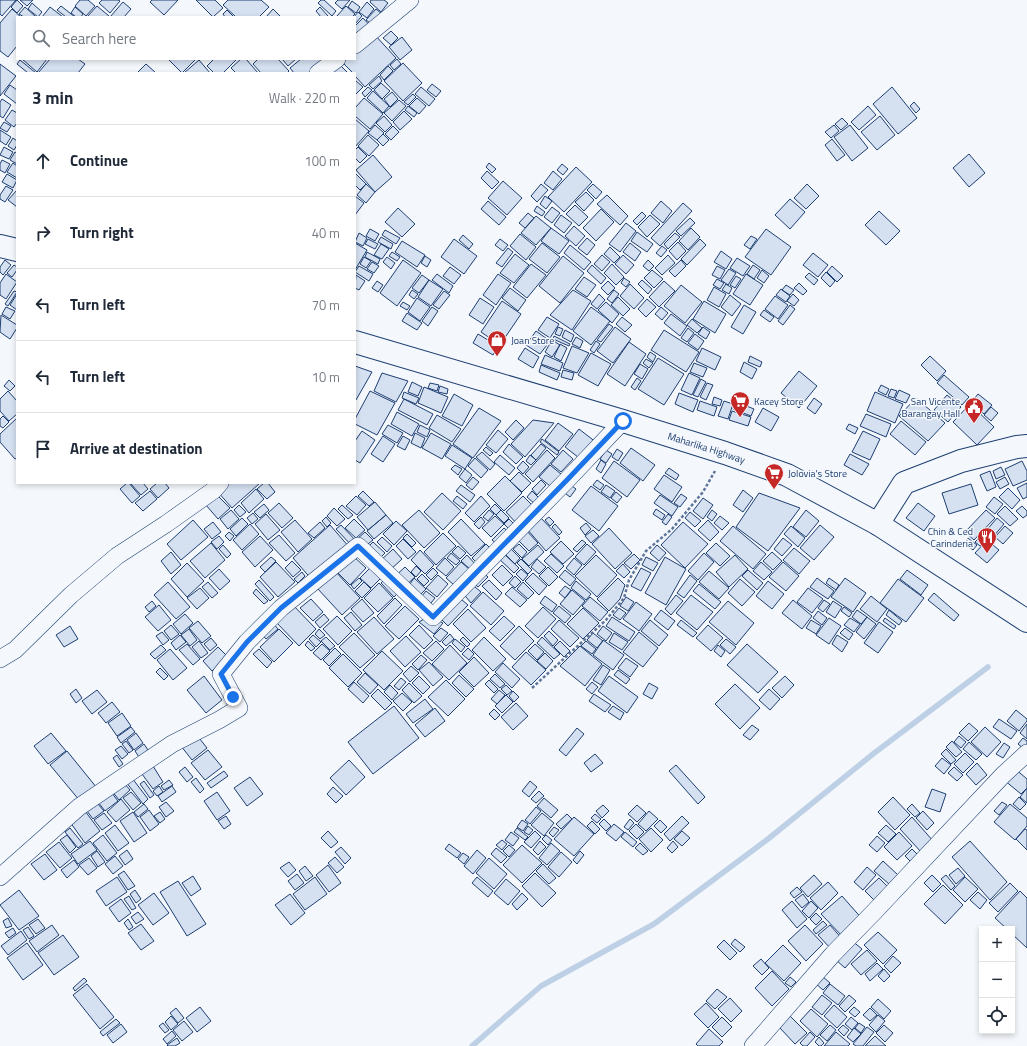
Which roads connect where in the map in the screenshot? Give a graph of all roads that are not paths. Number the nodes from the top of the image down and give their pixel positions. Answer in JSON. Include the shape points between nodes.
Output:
{"nodes":[{"id":1,"x":410,"y":0,"type":"edge"},
{"id":2,"x":356,"y":44,"type":"edge"},
{"id":3,"x":336,"y":60,"type":"edge"},
{"id":4,"x":319,"y":72,"type":"edge"},
{"id":5,"x":0,"y":246,"type":"edge"},
{"id":6,"x":16,"y":250,"type":"edge"},
{"id":7,"x":356,"y":342,"type":"edge"},
{"id":8,"x":623,"y":421,"type":"junction"},
{"id":9,"x":1022,"y":447,"type":"edge"},
{"id":10,"x":219,"y":484,"type":"edge"},
{"id":11,"x":878,"y":524,"type":"junction"},
{"id":12,"x":1027,"y":621,"type":"edge"},
{"id":13,"x":0,"y":659,"type":"edge"},
{"id":14,"x":1027,"y":752,"type":"edge"},
{"id":15,"x":0,"y":877,"type":"edge"},
{"id":16,"x":753,"y":1046,"type":"edge"}],
"edges":[{"from":1,"to":2,"type":"street"},
{"from":3,"to":4,"type":"street"},
{"from":5,"to":6,"type":"main road"},
{"from":7,"to":8,"type":"main road","name":"Maharlika Highway"},
{"from":8,"to":11,"type":"main road","name":"Maharlika Highway","via":[[787,475]]},
{"from":8,"to":15,"type":"street","via":[[433,617],[358,546],[281,608],[247,642],[221,674],[239,708],[172,744],[79,807]]},
{"from":9,"to":11,"type":"main road","via":[[962,461],[904,482]]},
{"from":10,"to":13,"type":"street","via":[[166,524],[117,556],[71,595],[15,650]]},
{"from":11,"to":12,"type":"main road","name":"Maharlika Highway"},
{"from":14,"to":16,"type":"street","via":[[833,954]]}]}
